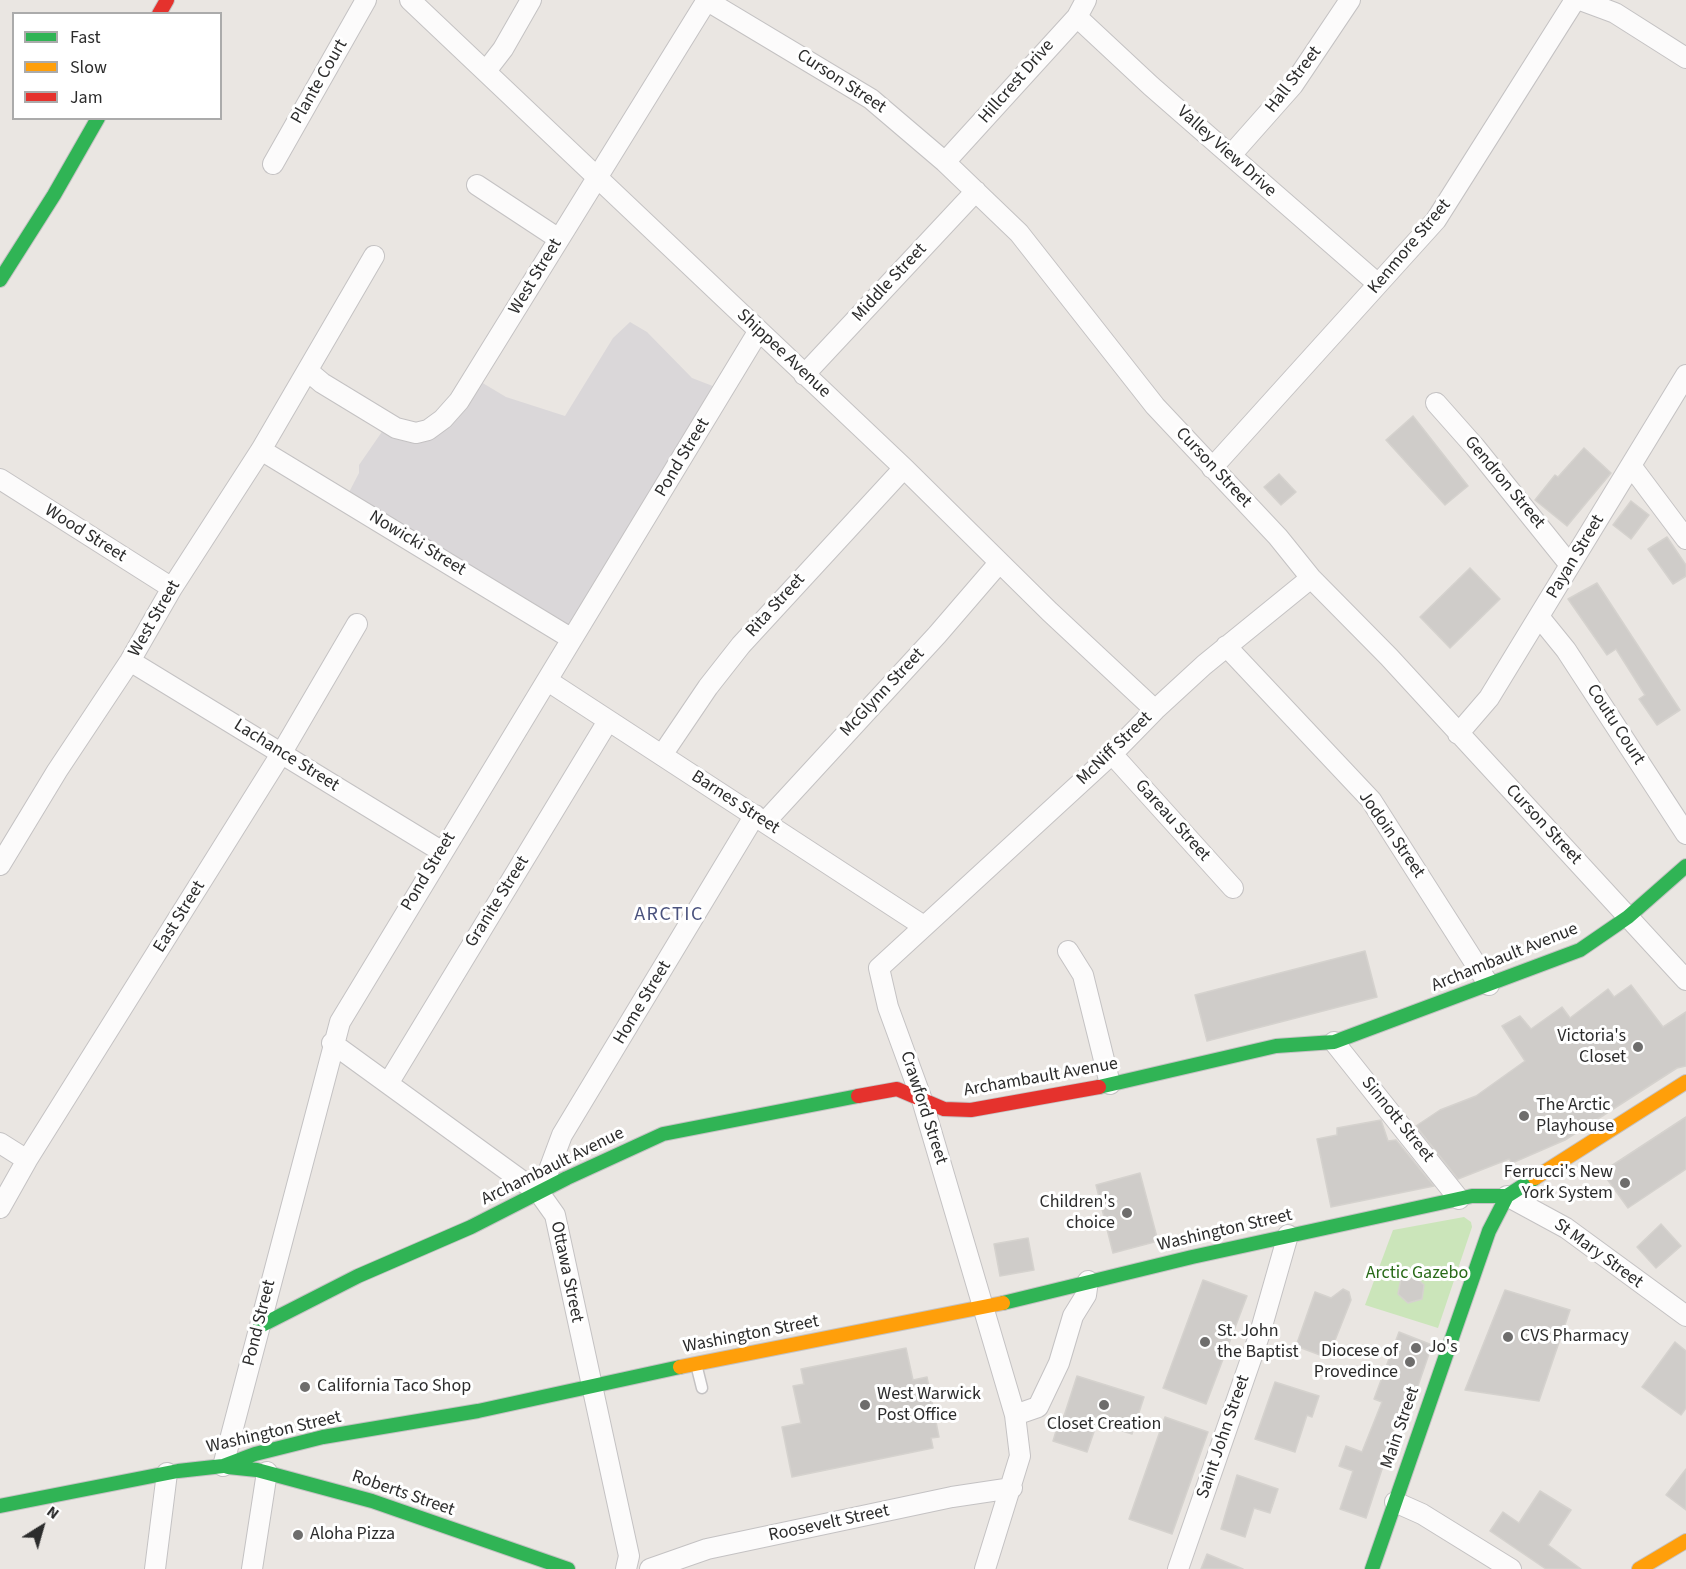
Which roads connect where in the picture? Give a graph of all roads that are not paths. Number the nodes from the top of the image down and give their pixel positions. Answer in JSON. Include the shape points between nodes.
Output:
{"nodes":[{"id":1,"x":366,"y":0,"type":"edge"},
{"id":2,"x":410,"y":0,"type":"edge"},
{"id":3,"x":531,"y":0,"type":"edge"},
{"id":4,"x":706,"y":0,"type":"edge"},
{"id":5,"x":1350,"y":0,"type":"edge"},
{"id":6,"x":1575,"y":0,"type":"edge"},
{"id":7,"x":1580,"y":0,"type":"edge"},
{"id":8,"x":1082,"y":9,"type":"edge"},
{"id":9,"x":1686,"y":58,"type":"edge"},
{"id":10,"x":486,"y":71,"type":"junction"},
{"id":11,"x":97,"y":120,"type":"edge"},
{"id":12,"x":1231,"y":155,"type":"junction"},
{"id":13,"x":945,"y":162,"type":"junction"},
{"id":14,"x":273,"y":164,"type":"dead end"},
{"id":15,"x":596,"y":177,"type":"junction"},
{"id":16,"x":477,"y":185,"type":"dead end"},
{"id":17,"x":976,"y":191,"type":"junction"},
{"id":18,"x":559,"y":239,"type":"junction"},
{"id":19,"x":374,"y":256,"type":"dead end"},
{"id":20,"x":0,"y":280,"type":"edge"},
{"id":21,"x":1378,"y":284,"type":"junction"},
{"id":22,"x":758,"y":332,"type":"junction"},
{"id":23,"x":309,"y":372,"type":"junction"},
{"id":24,"x":804,"y":375,"type":"junction"},
{"id":25,"x":1686,"y":375,"type":"edge"},
{"id":26,"x":1436,"y":403,"type":"dead end"},
{"id":27,"x":261,"y":450,"type":"junction"},
{"id":28,"x":1632,"y":467,"type":"junction"},
{"id":29,"x":904,"y":468,"type":"junction"},
{"id":30,"x":1212,"y":468,"type":"junction"},
{"id":31,"x":0,"y":479,"type":"edge"},
{"id":32,"x":1686,"y":539,"type":"edge"},
{"id":33,"x":999,"y":563,"type":"junction"},
{"id":34,"x":1570,"y":565,"type":"junction"},
{"id":35,"x":1311,"y":578,"type":"junction"},
{"id":36,"x":172,"y":588,"type":"junction"},
{"id":37,"x":1540,"y":618,"type":"junction"},
{"id":38,"x":357,"y":624,"type":"dead end"},
{"id":39,"x":572,"y":639,"type":"junction"},
{"id":40,"x":1226,"y":646,"type":"junction"},
{"id":41,"x":130,"y":661,"type":"junction"},
{"id":42,"x":548,"y":681,"type":"junction"},
{"id":43,"x":1155,"y":710,"type":"junction"},
{"id":44,"x":608,"y":721,"type":"junction"},
{"id":45,"x":1458,"y":734,"type":"junction"},
{"id":46,"x":281,"y":754,"type":"junction"},
{"id":47,"x":1112,"y":754,"type":"junction"},
{"id":48,"x":662,"y":756,"type":"junction"},
{"id":49,"x":760,"y":819,"type":"junction"},
{"id":50,"x":1686,"y":834,"type":"edge"},
{"id":51,"x":441,"y":851,"type":"junction"},
{"id":52,"x":3,"y":853,"type":"edge"},
{"id":53,"x":1686,"y":866,"type":"edge"},
{"id":54,"x":1233,"y":888,"type":"dead end"},
{"id":55,"x":1628,"y":917,"type":"junction"},
{"id":56,"x":922,"y":925,"type":"junction"},
{"id":57,"x":1068,"y":951,"type":"dead end"},
{"id":58,"x":1686,"y":980,"type":"edge"},
{"id":59,"x":1489,"y":985,"type":"junction"},
{"id":60,"x":332,"y":1042,"type":"junction"},
{"id":61,"x":1334,"y":1042,"type":"junction"},
{"id":62,"x":388,"y":1082,"type":"junction"},
{"id":63,"x":1686,"y":1082,"type":"edge"},
{"id":64,"x":1110,"y":1084,"type":"junction"},
{"id":65,"x":922,"y":1100,"type":"junction"},
{"id":66,"x":0,"y":1143,"type":"edge"},
{"id":67,"x":27,"y":1160,"type":"junction"},
{"id":68,"x":540,"y":1194,"type":"junction"},
{"id":69,"x":1507,"y":1196,"type":"junction"},
{"id":70,"x":1459,"y":1199,"type":"junction"},
{"id":71,"x":0,"y":1209,"type":"edge"},
{"id":72,"x":1288,"y":1235,"type":"junction"},
{"id":73,"x":1088,"y":1281,"type":"junction"},
{"id":74,"x":984,"y":1308,"type":"junction"},
{"id":75,"x":1686,"y":1316,"type":"edge"},
{"id":76,"x":260,"y":1326,"type":"junction"},
{"id":77,"x":696,"y":1364,"type":"junction"},
{"id":78,"x":590,"y":1387,"type":"junction"},
{"id":79,"x":702,"y":1388,"type":"dead end"},
{"id":80,"x":1015,"y":1415,"type":"junction"},
{"id":81,"x":223,"y":1466,"type":"junction"},
{"id":82,"x":267,"y":1472,"type":"junction"},
{"id":83,"x":167,"y":1473,"type":"junction"},
{"id":84,"x":1012,"y":1488,"type":"junction"},
{"id":85,"x":1395,"y":1502,"type":"junction"},
{"id":86,"x":0,"y":1506,"type":"edge"},
{"id":87,"x":1686,"y":1541,"type":"edge"},
{"id":88,"x":155,"y":1569,"type":"edge"},
{"id":89,"x":252,"y":1569,"type":"edge"},
{"id":90,"x":568,"y":1569,"type":"edge"},
{"id":91,"x":626,"y":1569,"type":"edge"},
{"id":92,"x":650,"y":1569,"type":"edge"},
{"id":93,"x":985,"y":1569,"type":"edge"},
{"id":94,"x":1178,"y":1569,"type":"edge"},
{"id":95,"x":1372,"y":1569,"type":"edge"},
{"id":96,"x":1511,"y":1569,"type":"edge"},
{"id":97,"x":1639,"y":1569,"type":"edge"}],
"edges":[{"from":1,"to":14,"type":"street","name":"Plante Court"},
{"from":2,"to":10,"type":"street","name":"Shippee Avenue"},
{"from":3,"to":10,"type":"street"},
{"from":4,"to":13,"type":"street","name":"Curson Street","via":[[871,99]]},
{"from":4,"to":15,"type":"street","name":"West Street"},
{"from":5,"to":12,"type":"street","name":"Hall Street","via":[[1293,85]]},
{"from":6,"to":21,"type":"street","name":"Kenmore Street","via":[[1460,186],[1436,220]]},
{"from":7,"to":9,"type":"street","via":[[1615,13]]},
{"from":8,"to":12,"type":"street","name":"Valley View Drive","via":[[1151,86]]},
{"from":8,"to":13,"type":"street","name":"Hillcrest Drive"},
{"from":10,"to":15,"type":"street","name":"Shippee Avenue"},
{"from":11,"to":20,"type":"main road"},
{"from":12,"to":21,"type":"street","name":"Valley View Drive"},
{"from":13,"to":17,"type":"street","name":"Curson Street"},
{"from":15,"to":18,"type":"street","name":"West Street"},
{"from":15,"to":22,"type":"street","name":"Shippee Avenue"},
{"from":16,"to":18,"type":"street"},
{"from":17,"to":24,"type":"street","name":"Middle Street"},
{"from":17,"to":30,"type":"street","name":"Curson Street","via":[[1019,232],[1155,406]]},
{"from":18,"to":23,"type":"street","name":"West Street","via":[[459,400],[428,430],[416,433],[396,428]]},
{"from":19,"to":23,"type":"street","name":"West Street"},
{"from":21,"to":30,"type":"street","name":"Kenmore Street"},
{"from":22,"to":24,"type":"street","name":"Shippee Avenue"},
{"from":22,"to":39,"type":"street","name":"Pond Street"},
{"from":23,"to":27,"type":"street","name":"West Street"},
{"from":24,"to":29,"type":"street","name":"Shippee Avenue"},
{"from":25,"to":28,"type":"street","name":"Payan Street"},
{"from":26,"to":34,"type":"street","name":"Gendron Street"},
{"from":27,"to":36,"type":"street","name":"West Street"},
{"from":27,"to":39,"type":"street","name":"Nowicki Street"},
{"from":28,"to":32,"type":"street"},
{"from":28,"to":34,"type":"street","name":"Payan Street"},
{"from":29,"to":33,"type":"street","name":"Shippee Avenue"},
{"from":29,"to":48,"type":"street","name":"Rita Street","via":[[741,645]]},
{"from":30,"to":35,"type":"street","name":"Curson Street"},
{"from":31,"to":36,"type":"street","name":"Wood Street"},
{"from":33,"to":43,"type":"street","name":"Shippee Avenue"},
{"from":33,"to":49,"type":"street","name":"McGlynn Street","via":[[937,635]]},
{"from":34,"to":37,"type":"street","name":"Payan Street"},
{"from":35,"to":40,"type":"street","name":"McNiff Street"},
{"from":35,"to":45,"type":"street","name":"Curson Street"},
{"from":36,"to":41,"type":"street","name":"West Street"},
{"from":37,"to":45,"type":"street","name":"Payan Street","via":[[1489,698]]},
{"from":37,"to":50,"type":"street","name":"Coutu Court","via":[[1566,650]]},
{"from":38,"to":46,"type":"street","name":"East Street"},
{"from":39,"to":42,"type":"street","name":"Pond Street"},
{"from":40,"to":43,"type":"street","name":"McNiff Street"},
{"from":40,"to":59,"type":"street","name":"Jodoin Street","via":[[1371,800]]},
{"from":41,"to":46,"type":"street","name":"Lachance Street"},
{"from":41,"to":52,"type":"street","name":"West Street"},
{"from":42,"to":44,"type":"street","name":"Barnes Street"},
{"from":42,"to":51,"type":"street","name":"Pond Street"},
{"from":43,"to":47,"type":"street","name":"McNiff Street"},
{"from":44,"to":48,"type":"street","name":"Barnes Street"},
{"from":44,"to":62,"type":"street","name":"Granite Street"},
{"from":45,"to":55,"type":"street","name":"Curson Street"},
{"from":46,"to":51,"type":"street","name":"Lachance Street"},
{"from":46,"to":67,"type":"street","name":"East Street"},
{"from":47,"to":54,"type":"street","name":"Gareau Street"},
{"from":47,"to":56,"type":"street","name":"McNiff Street"},
{"from":48,"to":49,"type":"street","name":"Barnes Street"},
{"from":49,"to":56,"type":"street","name":"Barnes Street"},
{"from":49,"to":68,"type":"street","name":"Home Street","via":[[562,1135]]},
{"from":51,"to":60,"type":"street","name":"Pond Street","via":[[348,1006]]},
{"from":53,"to":55,"type":"main road","name":"Archambault Avenue"},
{"from":55,"to":58,"type":"street","name":"Curson Street"},
{"from":55,"to":59,"type":"main road","name":"Archambault Avenue","via":[[1580,950]]},
{"from":56,"to":65,"type":"street","name":"Crawford Street","via":[[879,968],[888,1007]]},
{"from":57,"to":64,"type":"street","via":[[1083,975]]},
{"from":59,"to":61,"type":"main road","name":"Archambault Avenue"},
{"from":60,"to":62,"type":"street","name":"Ottawa Street"},
{"from":60,"to":76,"type":"street","name":"Pond Street","via":[[311,1138]]},
{"from":61,"to":64,"type":"main road","name":"Archambault Avenue","via":[[1276,1046]]},
{"from":61,"to":70,"type":"street","name":"Sinnott Street"},
{"from":62,"to":68,"type":"street","name":"Ottawa Street"},
{"from":63,"to":69,"type":"main road"},
{"from":64,"to":65,"type":"main road","name":"Archambault Avenue","via":[[971,1110],[944,1109]]},
{"from":65,"to":68,"type":"main road","name":"Archambault Avenue","via":[[897,1089],[663,1134]]},
{"from":65,"to":74,"type":"street","name":"Crawford Street"},
{"from":66,"to":67,"type":"street"},
{"from":67,"to":71,"type":"street","name":"East Street"},
{"from":68,"to":76,"type":"main road","name":"Archambault Avenue","via":[[358,1276]]},
{"from":68,"to":78,"type":"street","name":"Ottawa Street","via":[[555,1215]]},
{"from":69,"to":70,"type":"main road","name":"Washington Street"},
{"from":69,"to":75,"type":"street","name":"St Mary Street","via":[[1566,1228]]},
{"from":69,"to":85,"type":"main road","name":"Main Street","via":[[1489,1231]]},
{"from":70,"to":72,"type":"main road","name":"Washington Street"},
{"from":72,"to":73,"type":"main road","name":"Washington Street"},
{"from":72,"to":94,"type":"street","name":"Saint John Street","via":[[1260,1333]]},
{"from":73,"to":74,"type":"main road","name":"Washington Street"},
{"from":73,"to":80,"type":"street","via":[[1086,1296],[1073,1316],[1059,1363],[1038,1407]]},
{"from":74,"to":77,"type":"main road","name":"Washington Street"},
{"from":74,"to":80,"type":"street","name":"Crawford Street"},
{"from":76,"to":81,"type":"street","name":"Pond Street"},
{"from":77,"to":78,"type":"main road","name":"Washington Street"},
{"from":77,"to":79,"type":"lane"},
{"from":78,"to":81,"type":"main road","name":"Washington Street","via":[[323,1437]]},
{"from":78,"to":91,"type":"street","name":"Ottawa Street","via":[[629,1556]]},
{"from":80,"to":84,"type":"street","name":"Crawford Street","via":[[1020,1456]]},
{"from":81,"to":82,"type":"main road","name":"Roberts Street"},
{"from":81,"to":83,"type":"main road","name":"Washington Street"},
{"from":82,"to":89,"type":"street"},
{"from":82,"to":90,"type":"main road","name":"Roberts Street","via":[[372,1502]]},
{"from":83,"to":86,"type":"main road","name":"Washington Street"},
{"from":83,"to":88,"type":"street"},
{"from":84,"to":92,"type":"street","name":"Roosevelt Street","via":[[707,1549]]},
{"from":84,"to":93,"type":"street","name":"Crawford Street"},
{"from":85,"to":95,"type":"main road","name":"Main Street"},
{"from":85,"to":96,"type":"street","via":[[1422,1514]]},
{"from":87,"to":97,"type":"main road"}]}
